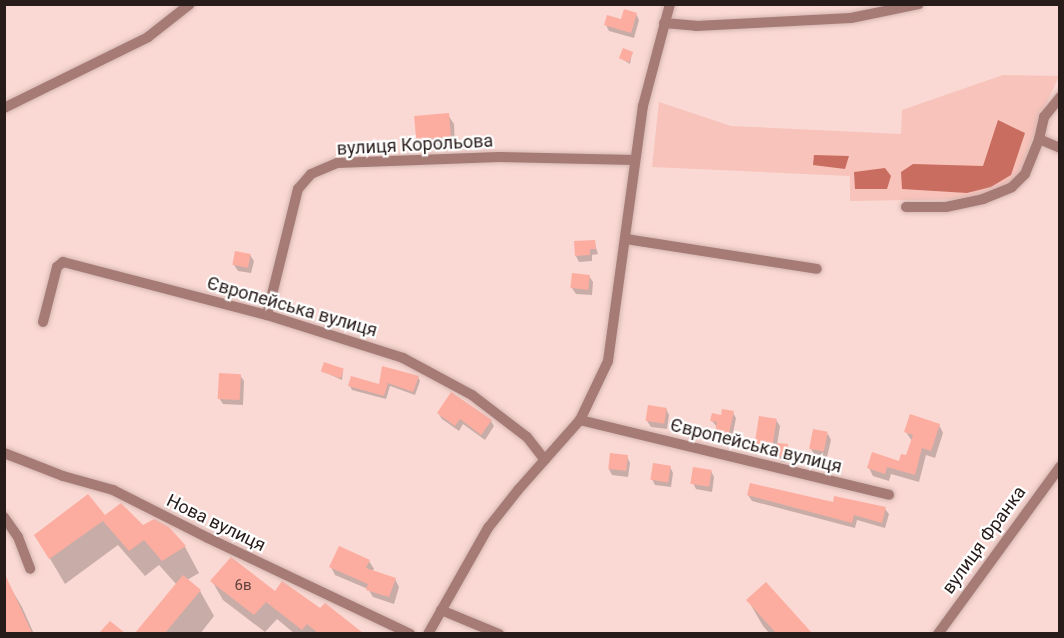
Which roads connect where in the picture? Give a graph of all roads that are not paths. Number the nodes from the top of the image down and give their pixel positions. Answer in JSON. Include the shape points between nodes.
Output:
{"nodes":[{"id":1,"x":190,"y":4,"type":"edge"},
{"id":2,"x":670,"y":4,"type":"edge"},
{"id":3,"x":919,"y":4,"type":"edge"},
{"id":4,"x":664,"y":23,"type":"junction"},
{"id":5,"x":1059,"y":98,"type":"edge"},
{"id":6,"x":5,"y":106,"type":"edge"},
{"id":7,"x":1039,"y":139,"type":"junction"},
{"id":8,"x":1059,"y":148,"type":"edge"},
{"id":9,"x":635,"y":160,"type":"junction"},
{"id":10,"x":906,"y":207,"type":"dead end"},
{"id":11,"x":626,"y":239,"type":"junction"},
{"id":12,"x":817,"y":269,"type":"dead end"},
{"id":13,"x":267,"y":315,"type":"junction"},
{"id":14,"x":43,"y":322,"type":"dead end"},
{"id":15,"x":580,"y":420,"type":"junction"},
{"id":16,"x":4,"y":453,"type":"edge"},
{"id":17,"x":545,"y":460,"type":"junction"},
{"id":18,"x":1059,"y":466,"type":"edge"},
{"id":19,"x":889,"y":495,"type":"dead end"},
{"id":20,"x":4,"y":517,"type":"edge"},
{"id":21,"x":30,"y":569,"type":"dead end"},
{"id":22,"x":441,"y":610,"type":"junction"},
{"id":23,"x":410,"y":633,"type":"edge"},
{"id":24,"x":428,"y":633,"type":"edge"},
{"id":25,"x":499,"y":633,"type":"edge"},
{"id":26,"x":938,"y":633,"type":"edge"}],
"edges":[{"from":1,"to":6,"type":"street","via":[[148,37]]},
{"from":2,"to":4,"type":"street"},
{"from":3,"to":4,"type":"street","via":[[851,18],[696,26]]},
{"from":4,"to":9,"type":"street","via":[[643,106]]},
{"from":5,"to":7,"type":"street","via":[[1044,117]]},
{"from":7,"to":8,"type":"street"},
{"from":7,"to":10,"type":"street","via":[[1025,174],[1012,187],[983,199],[946,207]]},
{"from":9,"to":11,"type":"street"},
{"from":9,"to":13,"type":"street","name":"вулиця Корольова","via":[[499,157],[337,163],[311,174],[298,189]]},
{"from":11,"to":12,"type":"street"},
{"from":11,"to":15,"type":"street","via":[[608,361]]},
{"from":13,"to":14,"type":"street","name":"Європейська вулиця","via":[[63,262],[57,267]]},
{"from":13,"to":17,"type":"street","name":"Європейська вулиця","via":[[403,358],[472,395],[527,437]]},
{"from":15,"to":17,"type":"street"},
{"from":15,"to":19,"type":"street","name":"Європейська вулиця"},
{"from":16,"to":23,"type":"street","name":"Нова вулиця","via":[[63,477],[113,490]]},
{"from":17,"to":22,"type":"street","via":[[488,528]]},
{"from":18,"to":26,"type":"street","name":"вулиця Франка"},
{"from":20,"to":21,"type":"street","via":[[18,537]]},
{"from":22,"to":24,"type":"street"},
{"from":22,"to":25,"type":"street"}]}
